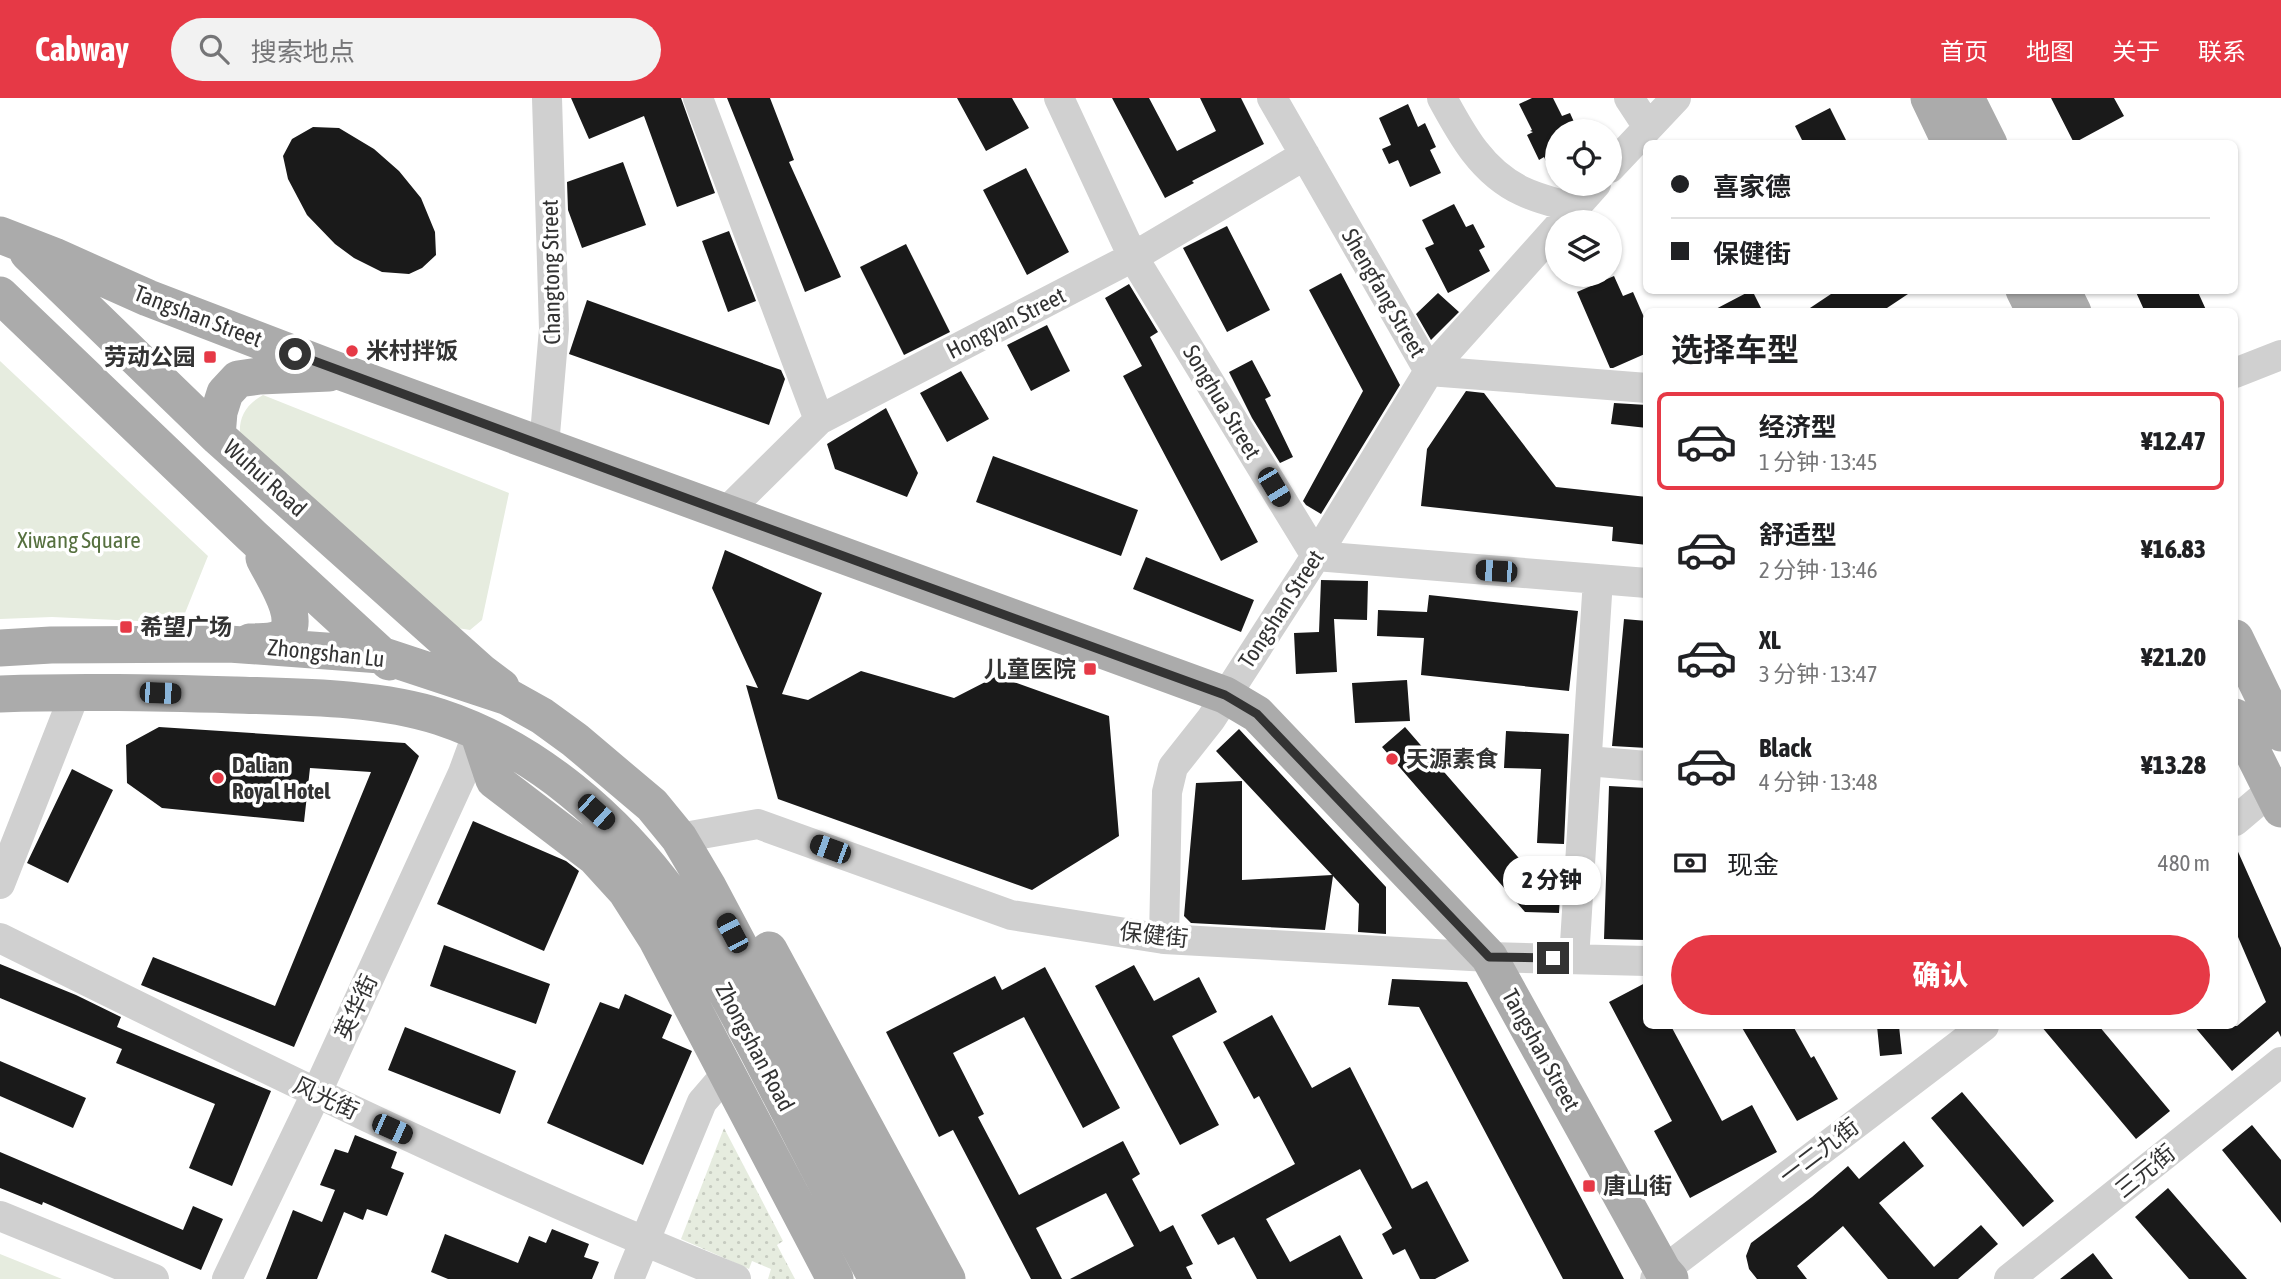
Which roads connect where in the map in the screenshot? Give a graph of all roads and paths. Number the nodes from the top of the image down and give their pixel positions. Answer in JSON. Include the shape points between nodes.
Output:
{"nodes":[{"id":1,"x":547,"y":98,"type":"edge"},
{"id":2,"x":698,"y":98,"type":"edge"},
{"id":3,"x":1059,"y":98,"type":"edge"},
{"id":4,"x":1272,"y":98,"type":"edge"},
{"id":5,"x":1442,"y":98,"type":"edge"},
{"id":6,"x":1629,"y":98,"type":"edge"},
{"id":7,"x":1676,"y":98,"type":"edge"},
{"id":8,"x":1929,"y":98,"type":"edge"},
{"id":9,"x":1966,"y":98,"type":"edge"},
{"id":10,"x":1648,"y":127,"type":"junction"},
{"id":11,"x":1949,"y":140,"type":"edge"},
{"id":12,"x":1987,"y":140,"type":"edge"},
{"id":13,"x":1305,"y":155,"type":"junction"},
{"id":14,"x":1622,"y":155,"type":"edge"},
{"id":15,"x":1585,"y":196,"type":"edge"},
{"id":16,"x":1550,"y":210,"type":"edge"},
{"id":17,"x":1572,"y":210,"type":"edge"},
{"id":18,"x":5,"y":234,"type":"edge"},
{"id":19,"x":1545,"y":240,"type":"edge"},
{"id":20,"x":1133,"y":257,"type":"junction"},
{"id":21,"x":0,"y":295,"type":"edge"},
{"id":22,"x":2281,"y":355,"type":"edge"},
{"id":23,"x":1429,"y":371,"type":"junction"},
{"id":24,"x":2238,"y":372,"type":"edge"},
{"id":25,"x":344,"y":373,"type":"junction"},
{"id":26,"x":1643,"y":388,"type":"edge"},
{"id":27,"x":819,"y":420,"type":"junction"},
{"id":28,"x":217,"y":436,"type":"junction"},
{"id":29,"x":544,"y":446,"type":"junction"},
{"id":30,"x":724,"y":513,"type":"junction"},
{"id":31,"x":251,"y":536,"type":"junction"},
{"id":32,"x":1316,"y":556,"type":"junction"},
{"id":33,"x":1598,"y":579,"type":"junction"},
{"id":34,"x":1643,"y":583,"type":"edge"},
{"id":35,"x":229,"y":644,"type":"junction"},
{"id":36,"x":2238,"y":644,"type":"edge"},
{"id":37,"x":0,"y":648,"type":"edge"},
{"id":38,"x":382,"y":655,"type":"junction"},
{"id":39,"x":82,"y":691,"type":"junction"},
{"id":40,"x":0,"y":694,"type":"edge"},
{"id":41,"x":1225,"y":695,"type":"junction"},
{"id":42,"x":542,"y":716,"type":"junction"},
{"id":43,"x":2238,"y":722,"type":"edge"},
{"id":44,"x":478,"y":732,"type":"junction"},
{"id":45,"x":2281,"y":733,"type":"edge"},
{"id":46,"x":1587,"y":761,"type":"junction"},
{"id":47,"x":1643,"y":766,"type":"edge"},
{"id":48,"x":2278,"y":794,"type":"edge"},
{"id":49,"x":2238,"y":819,"type":"edge"},
{"id":50,"x":679,"y":838,"type":"junction"},
{"id":51,"x":0,"y":884,"type":"edge"},
{"id":52,"x":0,"y":938,"type":"edge"},
{"id":53,"x":1164,"y":939,"type":"junction"},
{"id":54,"x":1489,"y":957,"type":"junction"},
{"id":55,"x":1574,"y":959,"type":"junction"},
{"id":56,"x":1643,"y":961,"type":"edge"},
{"id":57,"x":1980,"y":1029,"type":"edge"},
{"id":58,"x":2281,"y":1062,"type":"edge"},
{"id":59,"x":727,"y":1073,"type":"junction"},
{"id":60,"x":316,"y":1094,"type":"junction"},
{"id":61,"x":0,"y":1216,"type":"edge"},
{"id":62,"x":646,"y":1242,"type":"junction"},
{"id":63,"x":1663,"y":1276,"type":"edge"},
{"id":64,"x":154,"y":1279,"type":"edge"},
{"id":65,"x":227,"y":1279,"type":"edge"},
{"id":66,"x":629,"y":1279,"type":"edge"},
{"id":67,"x":736,"y":1279,"type":"edge"},
{"id":68,"x":835,"y":1279,"type":"edge"},
{"id":69,"x":877,"y":1279,"type":"edge"},
{"id":70,"x":916,"y":1279,"type":"edge"},
{"id":71,"x":947,"y":1279,"type":"edge"},
{"id":72,"x":2009,"y":1279,"type":"edge"}],
"edges":[{"from":1,"to":29,"type":"street","name":"Changtong Street","via":[[554,328]]},
{"from":2,"to":27,"type":"street"},
{"from":3,"to":20,"type":"street","name":"Songhua Street"},
{"from":4,"to":13,"type":"street","name":"Shengfang Street"},
{"from":5,"to":16,"type":"street","via":[[1467,144],[1482,161]]},
{"from":6,"to":10,"type":"street"},
{"from":7,"to":10,"type":"street"},
{"from":8,"to":11,"type":"main road"},
{"from":9,"to":12,"type":"main road"},
{"from":10,"to":14,"type":"street"},
{"from":13,"to":20,"type":"street","name":"Hongyan Street"},
{"from":13,"to":23,"type":"street","name":"Shengfang Street"},
{"from":15,"to":17,"type":"street","name":"Tongshan Street"},
{"from":18,"to":25,"type":"main road","name":"Tangshan Street","via":[[148,298]]},
{"from":18,"to":28,"type":"main road","name":"Wuhui Road"},
{"from":19,"to":23,"type":"street","name":"Tongshan Street"},
{"from":20,"to":27,"type":"street","name":"Hongyan Street"},
{"from":20,"to":32,"type":"street","name":"Songhua Street"},
{"from":21,"to":31,"type":"main road"},
{"from":22,"to":24,"type":"street"},
{"from":23,"to":26,"type":"street","name":"Shengfang Street"},
{"from":23,"to":32,"type":"street","name":"Tongshan Street"},
{"from":25,"to":28,"type":"main road","via":[[238,379],[225,393]]},
{"from":25,"to":29,"type":"main road","name":"Tangshan Street"},
{"from":27,"to":30,"type":"street","name":"Hongyan Street"},
{"from":28,"to":42,"type":"main road","name":"Wuhui Road","via":[[481,672]]},
{"from":29,"to":30,"type":"main road","name":"Tangshan Street"},
{"from":30,"to":41,"type":"main road","name":"Tangshan Street"},
{"from":31,"to":35,"type":"main road","via":[[290,611],[290,626],[284,636],[271,640]]},
{"from":31,"to":38,"type":"main road"},
{"from":32,"to":33,"type":"street"},
{"from":32,"to":41,"type":"street","name":"Tongshan Street"},
{"from":33,"to":34,"type":"street"},
{"from":33,"to":46,"type":"street"},
{"from":35,"to":37,"type":"main road","name":"Zhongshan Lu"},
{"from":35,"to":38,"type":"main road","name":"Zhongshan Lu"},
{"from":36,"to":45,"type":"main road"},
{"from":38,"to":42,"type":"main road","name":"Zhongshan Lu","via":[[508,697]]},
{"from":38,"to":44,"type":"main road","via":[[433,703]]},
{"from":39,"to":40,"type":"main road","name":"Zhongshan Lu"},
{"from":39,"to":44,"type":"main road","name":"Zhongshan Lu","via":[[315,697],[400,708]]},
{"from":39,"to":51,"type":"street","via":[[74,696]]},
{"from":41,"to":53,"type":"street","name":"Tongshan Street","via":[[1173,767],[1167,792]]},
{"from":41,"to":54,"type":"main road","name":"Tangshan Street","via":[[1257,714]]},
{"from":42,"to":50,"type":"main road","name":"Zhongshan Lu","via":[[652,805]]},
{"from":43,"to":48,"type":"main road"},
{"from":44,"to":59,"type":"main road","via":[[494,780],[574,839],[626,891]]},
{"from":44,"to":60,"type":"street","name":"英华街"},
{"from":44,"to":69,"type":"main road","name":"Zhongshan Road","via":[[526,757],[582,800],[642,858],[676,901]]},
{"from":46,"to":47,"type":"street"},
{"from":46,"to":55,"type":"street"},
{"from":48,"to":49,"type":"street"},
{"from":50,"to":53,"type":"street","name":"保健街","via":[[758,824],[1011,915]]},
{"from":50,"to":70,"type":"main road","name":"Zhongshan Road"},
{"from":50,"to":71,"type":"main road","via":[[731,887],[758,931]]},
{"from":52,"to":60,"type":"street","name":"风光街"},
{"from":53,"to":54,"type":"street","name":"保健街"},
{"from":54,"to":55,"type":"street","name":"保健街"},
{"from":54,"to":63,"type":"main road","name":"Tangshan Street"},
{"from":55,"to":56,"type":"street","name":"保健街"},
{"from":57,"to":63,"type":"street","name":"一二九街"},
{"from":58,"to":72,"type":"street","name":"三元街"},
{"from":59,"to":62,"type":"street","via":[[702,1102]]},
{"from":59,"to":68,"type":"main road"},
{"from":60,"to":62,"type":"street","name":"风光街"},
{"from":60,"to":65,"type":"street","name":"英华街"},
{"from":61,"to":64,"type":"street"},
{"from":62,"to":66,"type":"street"},
{"from":62,"to":67,"type":"street","name":"风光街"}]}
